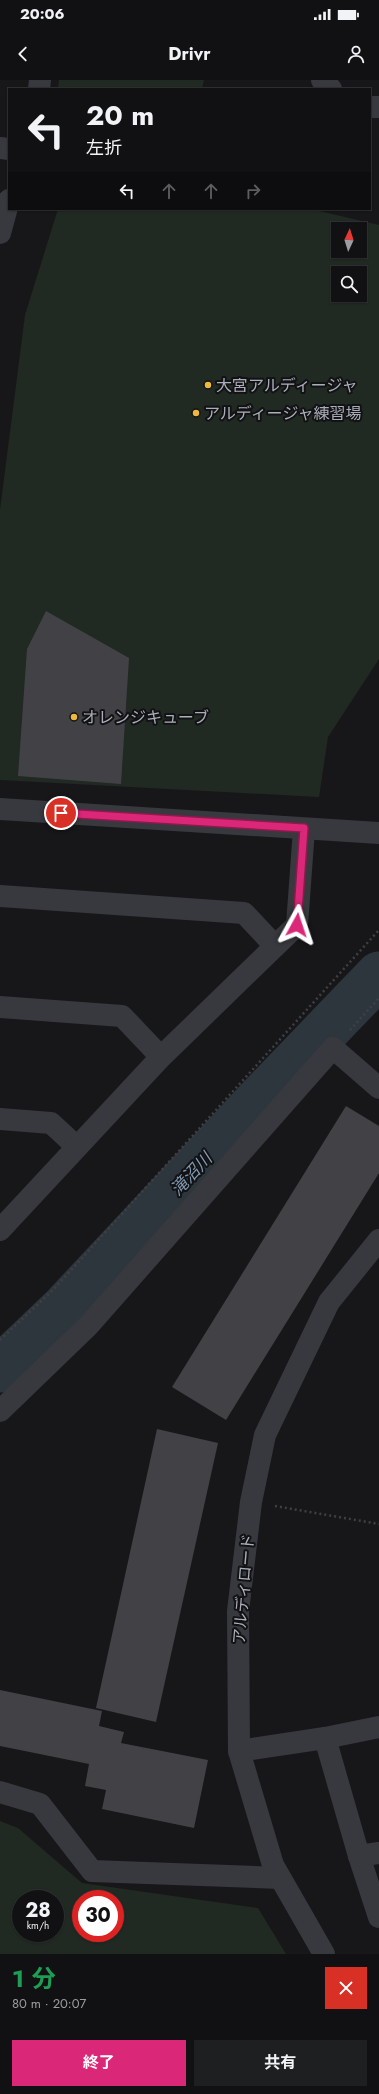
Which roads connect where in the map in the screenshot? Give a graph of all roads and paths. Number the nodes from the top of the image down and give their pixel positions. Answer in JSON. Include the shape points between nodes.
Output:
{"nodes":[{"id":1,"x":322,"y":80,"type":"edge"},
{"id":2,"x":330,"y":88,"type":"edge"},
{"id":3,"x":8,"y":204,"type":"edge"},
{"id":4,"x":0,"y":233,"type":"edge"},
{"id":5,"x":0,"y":809,"type":"edge"},
{"id":6,"x":304,"y":828,"type":"junction"},
{"id":7,"x":379,"y":833,"type":"edge"},
{"id":8,"x":0,"y":896,"type":"edge"},
{"id":9,"x":379,"y":930,"type":"edge"},
{"id":10,"x":275,"y":946,"type":"junction"},
{"id":11,"x":379,"y":998,"type":"edge"},
{"id":12,"x":0,"y":1007,"type":"edge"},
{"id":13,"x":333,"y":1048,"type":"junction"},
{"id":14,"x":160,"y":1057,"type":"junction"},
{"id":15,"x":379,"y":1088,"type":"edge"},
{"id":16,"x":0,"y":1119,"type":"edge"},
{"id":17,"x":77,"y":1147,"type":"junction"},
{"id":18,"x":0,"y":1230,"type":"edge"},
{"id":19,"x":379,"y":1240,"type":"edge"},
{"id":20,"x":0,"y":1340,"type":"edge"},
{"id":21,"x":0,"y":1411,"type":"edge"},
{"id":22,"x":251,"y":1502,"type":"junction"},
{"id":23,"x":379,"y":1524,"type":"edge"},
{"id":24,"x":379,"y":1727,"type":"edge"},
{"id":25,"x":325,"y":1738,"type":"junction"},
{"id":26,"x":239,"y":1751,"type":"junction"},
{"id":27,"x":0,"y":1792,"type":"edge"},
{"id":28,"x":369,"y":1854,"type":"edge"},
{"id":29,"x":280,"y":1878,"type":"junction"},
{"id":30,"x":379,"y":1916,"type":"edge"},
{"id":31,"x":324,"y":1954,"type":"edge"}],
"edges":[{"from":1,"to":2,"type":"street"},
{"from":3,"to":4,"type":"street"},
{"from":5,"to":6,"type":"street"},
{"from":6,"to":7,"type":"street"},
{"from":6,"to":10,"type":"street","via":[[297,925]]},
{"from":8,"to":10,"type":"street","via":[[244,913]]},
{"from":9,"to":20,"type":"path","via":[[53,1290]]},
{"from":10,"to":14,"type":"street"},
{"from":11,"to":13,"type":"path"},
{"from":12,"to":14,"type":"street","via":[[122,1016]]},
{"from":13,"to":15,"type":"street"},
{"from":13,"to":21,"type":"street","via":[[89,1325]]},
{"from":14,"to":17,"type":"street"},
{"from":16,"to":17,"type":"street","via":[[51,1123]]},
{"from":17,"to":18,"type":"street"},
{"from":19,"to":22,"type":"street","name":"アルディロード","via":[[329,1302],[265,1435]]},
{"from":22,"to":23,"type":"path"},
{"from":22,"to":26,"type":"street","name":"アルディロード","via":[[238,1611]]},
{"from":24,"to":25,"type":"street"},
{"from":25,"to":26,"type":"street"},
{"from":25,"to":28,"type":"street"},
{"from":26,"to":29,"type":"street","name":"アルディロード","via":[[273,1865]]},
{"from":27,"to":29,"type":"street","via":[[40,1804],[92,1871]]},
{"from":28,"to":30,"type":"street"},
{"from":29,"to":31,"type":"street","name":"アルディロード"}]}
